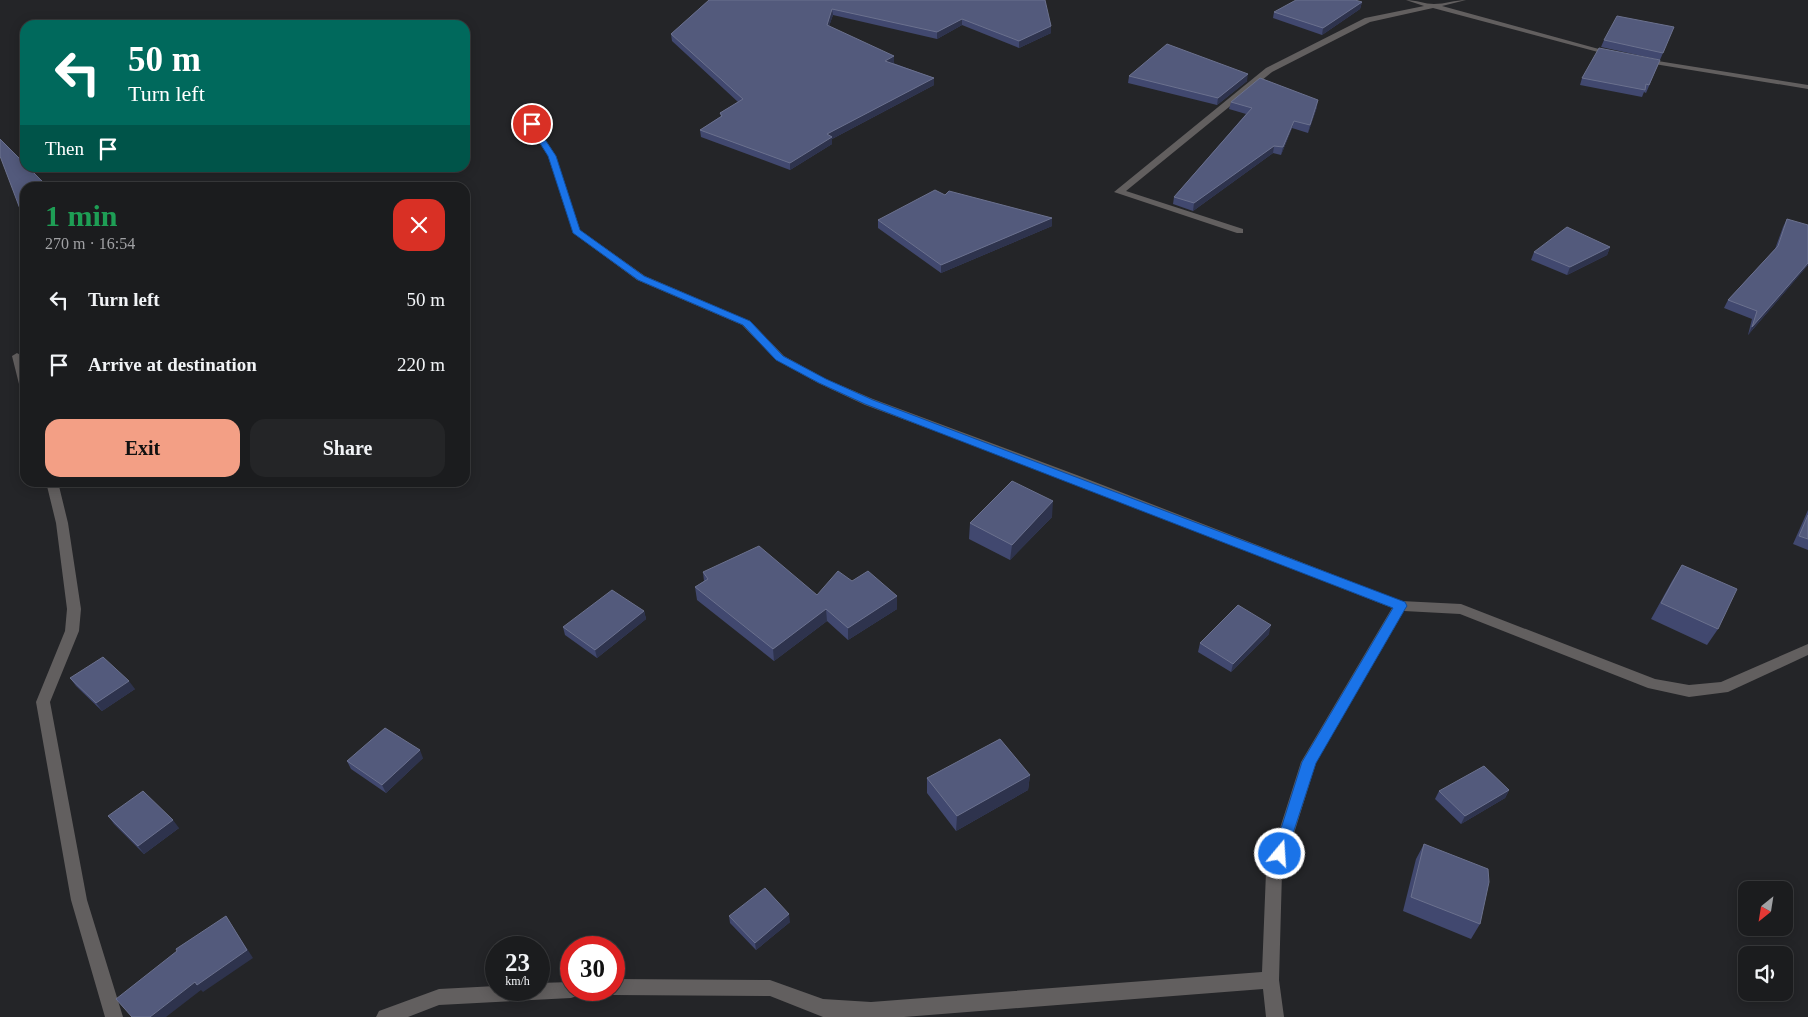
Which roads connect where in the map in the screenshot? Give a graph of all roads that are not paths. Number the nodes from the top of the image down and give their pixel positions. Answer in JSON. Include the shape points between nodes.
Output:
{"nodes":[{"id":1,"x":1410,"y":0,"type":"edge"},
{"id":2,"x":1462,"y":0,"type":"edge"},
{"id":3,"x":1433,"y":7,"type":"junction"},
{"id":4,"x":1626,"y":56,"type":"edge"},
{"id":5,"x":1635,"y":58,"type":"edge"},
{"id":6,"x":1808,"y":87,"type":"edge"},
{"id":7,"x":532,"y":124,"type":"dead end"},
{"id":8,"x":1240,"y":231,"type":"dead end"},
{"id":9,"x":17,"y":356,"type":"dead end"},
{"id":10,"x":20,"y":366,"type":"edge"},
{"id":11,"x":53,"y":487,"type":"edge"},
{"id":12,"x":1400,"y":606,"type":"junction"},
{"id":13,"x":1808,"y":649,"type":"edge"},
{"id":14,"x":1270,"y":980,"type":"junction"},
{"id":15,"x":625,"y":988,"type":"edge"},
{"id":16,"x":560,"y":991,"type":"edge"},
{"id":17,"x":114,"y":1017,"type":"edge"},
{"id":18,"x":385,"y":1017,"type":"edge"},
{"id":19,"x":1275,"y":1017,"type":"edge"}],
"edges":[{"from":1,"to":3,"type":"street"},
{"from":2,"to":3,"type":"street"},
{"from":3,"to":4,"type":"street"},
{"from":3,"to":8,"type":"street","via":[[1368,20],[1269,70],[1119,192]]},
{"from":5,"to":6,"type":"street"},
{"from":7,"to":12,"type":"street","via":[[552,156],[576,231],[641,278],[746,323],[780,358],[805,372],[869,402]]},
{"from":9,"to":10,"type":"street"},
{"from":11,"to":17,"type":"street","via":[[62,523],[74,609],[72,630],[43,702],[79,900]]},
{"from":12,"to":13,"type":"street","via":[[1462,609],[1653,684],[1689,691],[1723,688]]},
{"from":12,"to":14,"type":"street","via":[[1309,762],[1274,872]]},
{"from":14,"to":15,"type":"street","via":[[871,1011],[823,1008],[770,988]]},
{"from":14,"to":19,"type":"street"},
{"from":16,"to":18,"type":"street","via":[[439,997]]}]}
